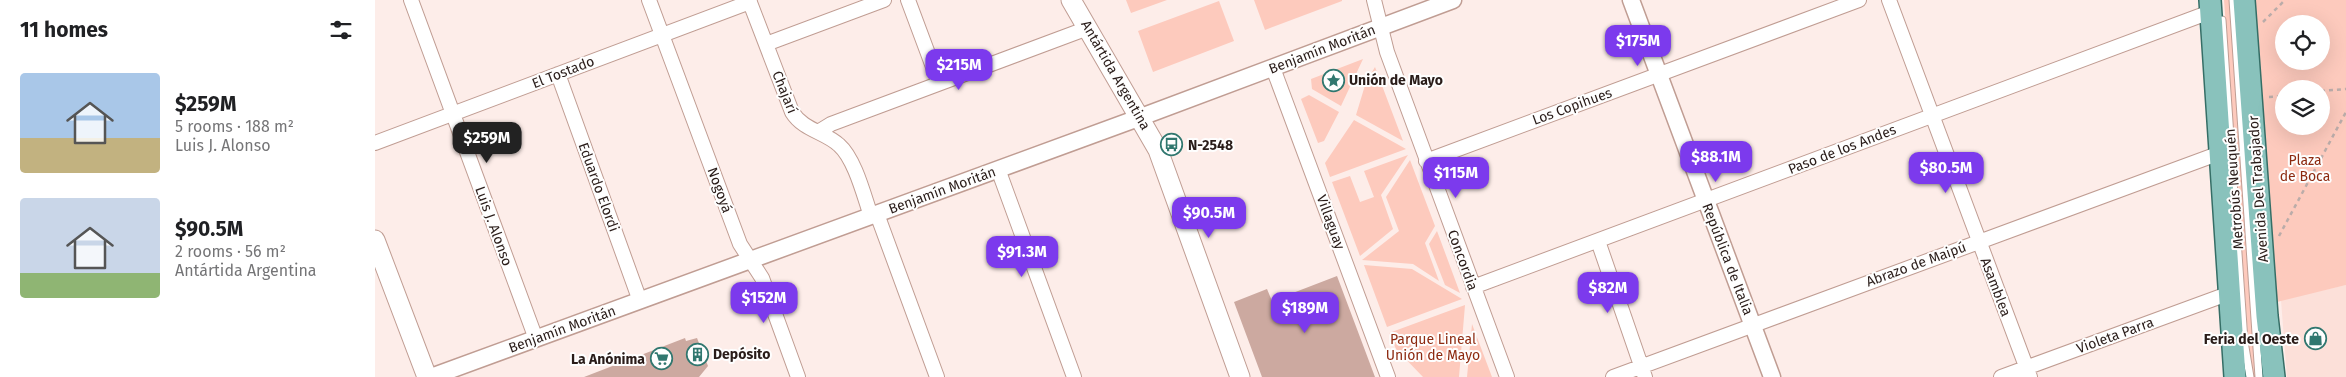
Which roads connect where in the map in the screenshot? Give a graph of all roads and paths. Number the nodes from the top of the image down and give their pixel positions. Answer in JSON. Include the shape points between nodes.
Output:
{"nodes":[{"id":1,"x":412,"y":0,"type":"edge"},
{"id":2,"x":649,"y":0,"type":"edge"},
{"id":3,"x":884,"y":0,"type":"edge"},
{"id":4,"x":908,"y":0,"type":"edge"},
{"id":5,"x":1071,"y":0,"type":"edge"},
{"id":6,"x":1374,"y":0,"type":"edge"},
{"id":7,"x":1453,"y":0,"type":"edge"},
{"id":8,"x":1631,"y":0,"type":"edge"},
{"id":9,"x":1859,"y":0,"type":"edge"},
{"id":10,"x":1889,"y":0,"type":"edge"},
{"id":11,"x":2233,"y":0,"type":"edge"},
{"id":12,"x":2245,"y":0,"type":"edge"},
{"id":13,"x":2285,"y":0,"type":"edge"},
{"id":14,"x":750,"y":1,"type":"edge"},
{"id":15,"x":2214,"y":7,"type":"edge"},
{"id":16,"x":1381,"y":27,"type":"junction"},
{"id":17,"x":1088,"y":28,"type":"junction"},
{"id":18,"x":2257,"y":28,"type":"dead end"},
{"id":19,"x":662,"y":35,"type":"junction"},
{"id":20,"x":766,"y":44,"type":"junction"},
{"id":21,"x":1273,"y":68,"type":"junction"},
{"id":22,"x":558,"y":74,"type":"junction"},
{"id":23,"x":1659,"y":74,"type":"junction"},
{"id":24,"x":939,"y":83,"type":"junction"},
{"id":25,"x":2346,"y":89,"type":"edge"},
{"id":26,"x":2330,"y":90,"type":"edge"},
{"id":27,"x":2275,"y":97,"type":"edge"},
{"id":28,"x":2262,"y":98,"type":"dead end"},
{"id":29,"x":2346,"y":112,"type":"edge"},
{"id":30,"x":453,"y":113,"type":"junction"},
{"id":31,"x":1932,"y":116,"type":"junction"},
{"id":32,"x":1141,"y":117,"type":"junction"},
{"id":33,"x":818,"y":132,"type":"junction"},
{"id":34,"x":375,"y":142,"type":"edge"},
{"id":35,"x":2220,"y":153,"type":"junction"},
{"id":36,"x":1427,"y":161,"type":"junction"},
{"id":37,"x":998,"y":170,"type":"junction"},
{"id":38,"x":1706,"y":200,"type":"junction"},
{"id":39,"x":874,"y":215,"type":"junction"},
{"id":40,"x":2278,"y":238,"type":"dead end"},
{"id":41,"x":375,"y":240,"type":"edge"},
{"id":42,"x":1598,"y":241,"type":"junction"},
{"id":43,"x":1979,"y":241,"type":"junction"},
{"id":44,"x":751,"y":260,"type":"junction"},
{"id":45,"x":1473,"y":288,"type":"junction"},
{"id":46,"x":2230,"y":293,"type":"junction"},
{"id":47,"x":640,"y":301,"type":"junction"},
{"id":48,"x":1753,"y":325,"type":"junction"},
{"id":49,"x":536,"y":339,"type":"junction"},
{"id":50,"x":1643,"y":372,"type":"edge"},
{"id":51,"x":2028,"y":372,"type":"edge"},
{"id":52,"x":427,"y":377,"type":"edge"},
{"id":53,"x":431,"y":377,"type":"edge"},
{"id":54,"x":798,"y":377,"type":"edge"},
{"id":55,"x":937,"y":377,"type":"edge"},
{"id":56,"x":1074,"y":377,"type":"edge"},
{"id":57,"x":1240,"y":377,"type":"edge"},
{"id":58,"x":1388,"y":377,"type":"edge"},
{"id":59,"x":1507,"y":377,"type":"edge"},
{"id":60,"x":1613,"y":377,"type":"edge"},
{"id":61,"x":1772,"y":377,"type":"edge"},
{"id":62,"x":2001,"y":377,"type":"edge"},
{"id":63,"x":2235,"y":377,"type":"edge"},
{"id":64,"x":2250,"y":377,"type":"edge"},
{"id":65,"x":2259,"y":377,"type":"edge"},
{"id":66,"x":2274,"y":377,"type":"edge"}],
"edges":[{"from":1,"to":30,"type":"street","name":"Luis J. Alonso"},
{"from":2,"to":19,"type":"street","name":"Nogoyá"},
{"from":3,"to":20,"type":"street"},
{"from":4,"to":24,"type":"street"},
{"from":5,"to":17,"type":"main road","name":"Antártida Argentina"},
{"from":6,"to":16,"type":"street","name":"Concordia"},
{"from":7,"to":16,"type":"street","name":"Benjamín Moritán"},
{"from":8,"to":23,"type":"street","name":"República de Italia"},
{"from":9,"to":23,"type":"street","name":"Los Copihues"},
{"from":10,"to":31,"type":"street","name":"Asamblea"},
{"from":11,"to":65,"type":"lane","name":"Metrobús Neuquén"},
{"from":12,"to":66,"type":"main road","name":"Avenida Del Trabajador"},
{"from":13,"to":18,"type":"path"},
{"from":14,"to":19,"type":"street","name":"El Tostado"},
{"from":14,"to":20,"type":"street","name":"Chajarí"},
{"from":15,"to":31,"type":"street","name":"Paso de los Andes"},
{"from":15,"to":35,"type":"main road"},
{"from":15,"to":64,"type":"lane","name":"Metrobús Neuquén"},
{"from":16,"to":21,"type":"street","name":"Benjamín Moritán"},
{"from":16,"to":36,"type":"street","name":"Concordia","via":[[1384,46]]},
{"from":17,"to":24,"type":"street"},
{"from":17,"to":32,"type":"main road","name":"Antártida Argentina"},
{"from":19,"to":22,"type":"street","name":"El Tostado"},
{"from":19,"to":44,"type":"street","name":"Nogoyá","via":[[740,244]]},
{"from":20,"to":33,"type":"street","name":"Chajarí","via":[[795,118]]},
{"from":21,"to":32,"type":"street","name":"Benjamín Moritán"},
{"from":21,"to":58,"type":"street","name":"Villaguay"},
{"from":22,"to":30,"type":"street","name":"El Tostado"},
{"from":22,"to":47,"type":"street","name":"Eduardo Elordi"},
{"from":23,"to":36,"type":"street","name":"Los Copihues"},
{"from":23,"to":38,"type":"street","name":"República de Italia"},
{"from":24,"to":33,"type":"street","via":[[831,124]]},
{"from":25,"to":26,"type":"path"},
{"from":27,"to":28,"type":"path"},
{"from":29,"to":40,"type":"path"},
{"from":30,"to":34,"type":"street","name":"El Tostado"},
{"from":30,"to":49,"type":"street","name":"Luis J. Alonso"},
{"from":31,"to":38,"type":"street","name":"Paso de los Andes"},
{"from":31,"to":43,"type":"street","name":"Asamblea"},
{"from":32,"to":37,"type":"street","name":"Benjamín Moritán"},
{"from":32,"to":57,"type":"main road","name":"Antártida Argentina","via":[[1164,164]]},
{"from":33,"to":39,"type":"street","name":"Chajarí","via":[[837,143],[846,153]]},
{"from":35,"to":43,"type":"street","name":"Abrazo de Maipú"},
{"from":35,"to":46,"type":"main road"},
{"from":36,"to":45,"type":"street","name":"Concordia"},
{"from":37,"to":39,"type":"street","name":"Benjamín Moritán"},
{"from":37,"to":56,"type":"street"},
{"from":38,"to":42,"type":"street","name":"Paso de los Andes"},
{"from":38,"to":48,"type":"street","name":"República de Italia"},
{"from":39,"to":44,"type":"street","name":"Benjamín Moritán"},
{"from":39,"to":55,"type":"street","name":"Chajarí"},
{"from":41,"to":52,"type":"main road"},
{"from":42,"to":45,"type":"street","name":"Paso de los Andes"},
{"from":42,"to":50,"type":"street"},
{"from":43,"to":48,"type":"street","name":"Abrazo de Maipú"},
{"from":43,"to":51,"type":"street","name":"Asamblea"},
{"from":44,"to":47,"type":"street","name":"Benjamín Moritán"},
{"from":44,"to":54,"type":"street","name":"Nogoyá","via":[[762,278]]},
{"from":45,"to":59,"type":"street","name":"Concordia"},
{"from":46,"to":51,"type":"street","name":"Violeta Parra"},
{"from":46,"to":63,"type":"main road"},
{"from":47,"to":49,"type":"street","name":"Benjamín Moritán"},
{"from":48,"to":50,"type":"street","name":"Abrazo de Maipú"},
{"from":48,"to":61,"type":"street","name":"República de Italia"},
{"from":49,"to":53,"type":"street","name":"Benjamín Moritán"},
{"from":50,"to":60,"type":"street","name":"Abrazo de Maipú"},
{"from":51,"to":62,"type":"street","name":"Violeta Parra"}]}
